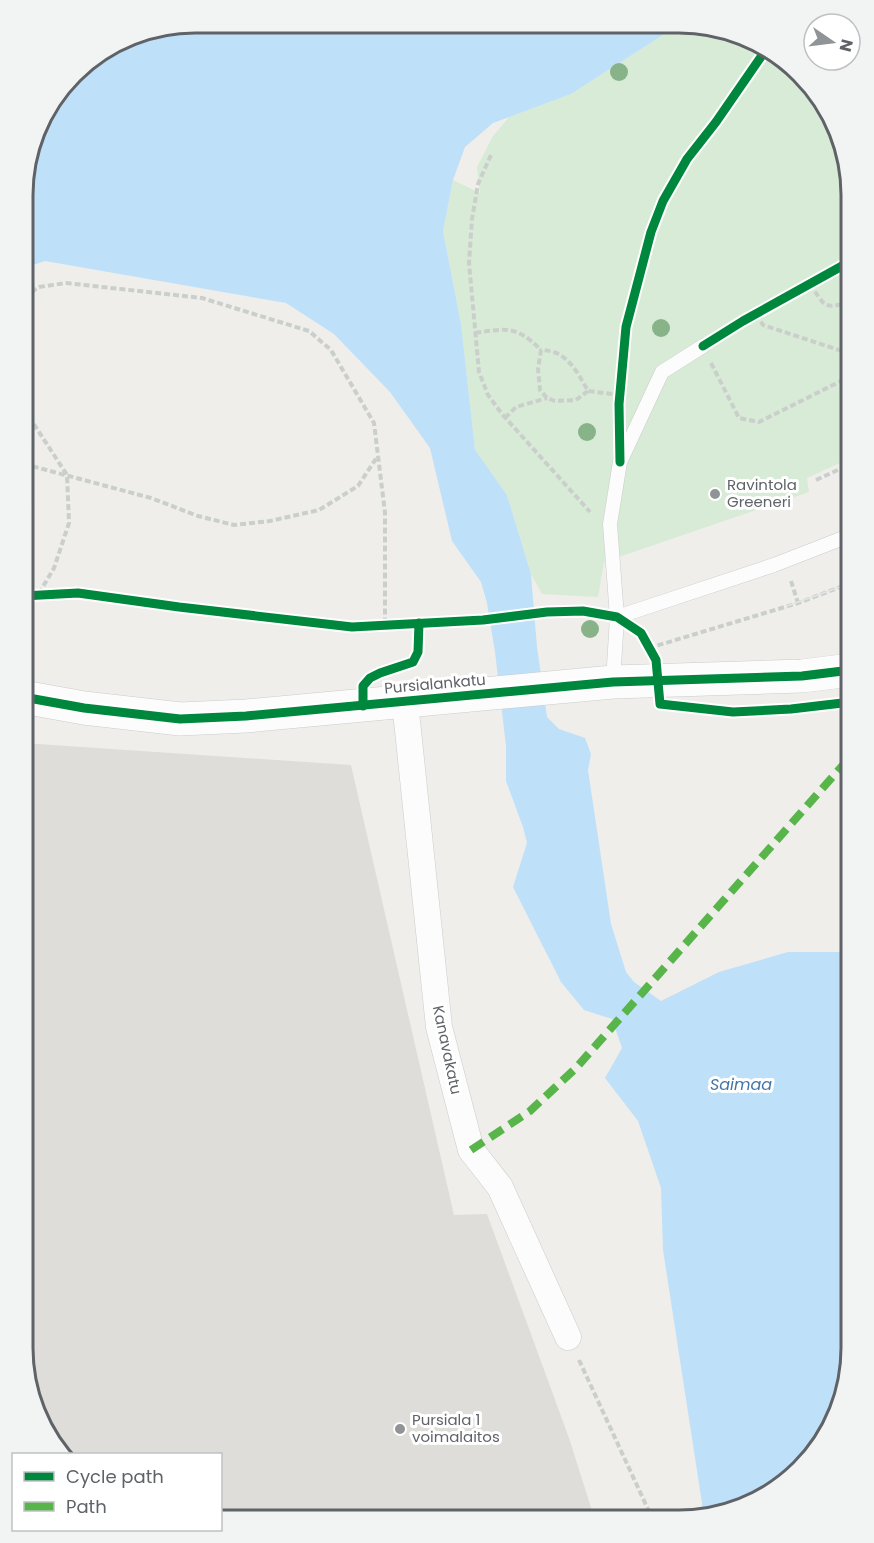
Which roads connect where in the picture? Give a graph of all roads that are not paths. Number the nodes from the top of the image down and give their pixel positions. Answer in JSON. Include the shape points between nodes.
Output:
{"nodes":[{"id":1,"x":703,"y":346,"type":"road end"},
{"id":2,"x":841,"y":539,"type":"edge"},
{"id":3,"x":617,"y":617,"type":"junction"},
{"id":4,"x":841,"y":671,"type":"edge"},
{"id":5,"x":613,"y":682,"type":"junction"},
{"id":6,"x":33,"y":699,"type":"edge"},
{"id":7,"x":405,"y":702,"type":"junction"},
{"id":8,"x":568,"y":1337,"type":"road end"}],
"edges":[{"from":1,"to":3,"type":"lane","via":[[662,372],[620,462],[610,525]]},
{"from":2,"to":3,"type":"lane"},
{"from":3,"to":5,"type":"lane"},
{"from":4,"to":5,"type":"street","name":"Pursialankatu"},
{"from":5,"to":7,"type":"street","name":"Pursialankatu"},
{"from":6,"to":7,"type":"street","name":"Pursialankatu","via":[[180,719]]},
{"from":7,"to":8,"type":"street","name":"Kanavakatu","via":[[441,1038],[471,1150],[500,1188]]}]}
